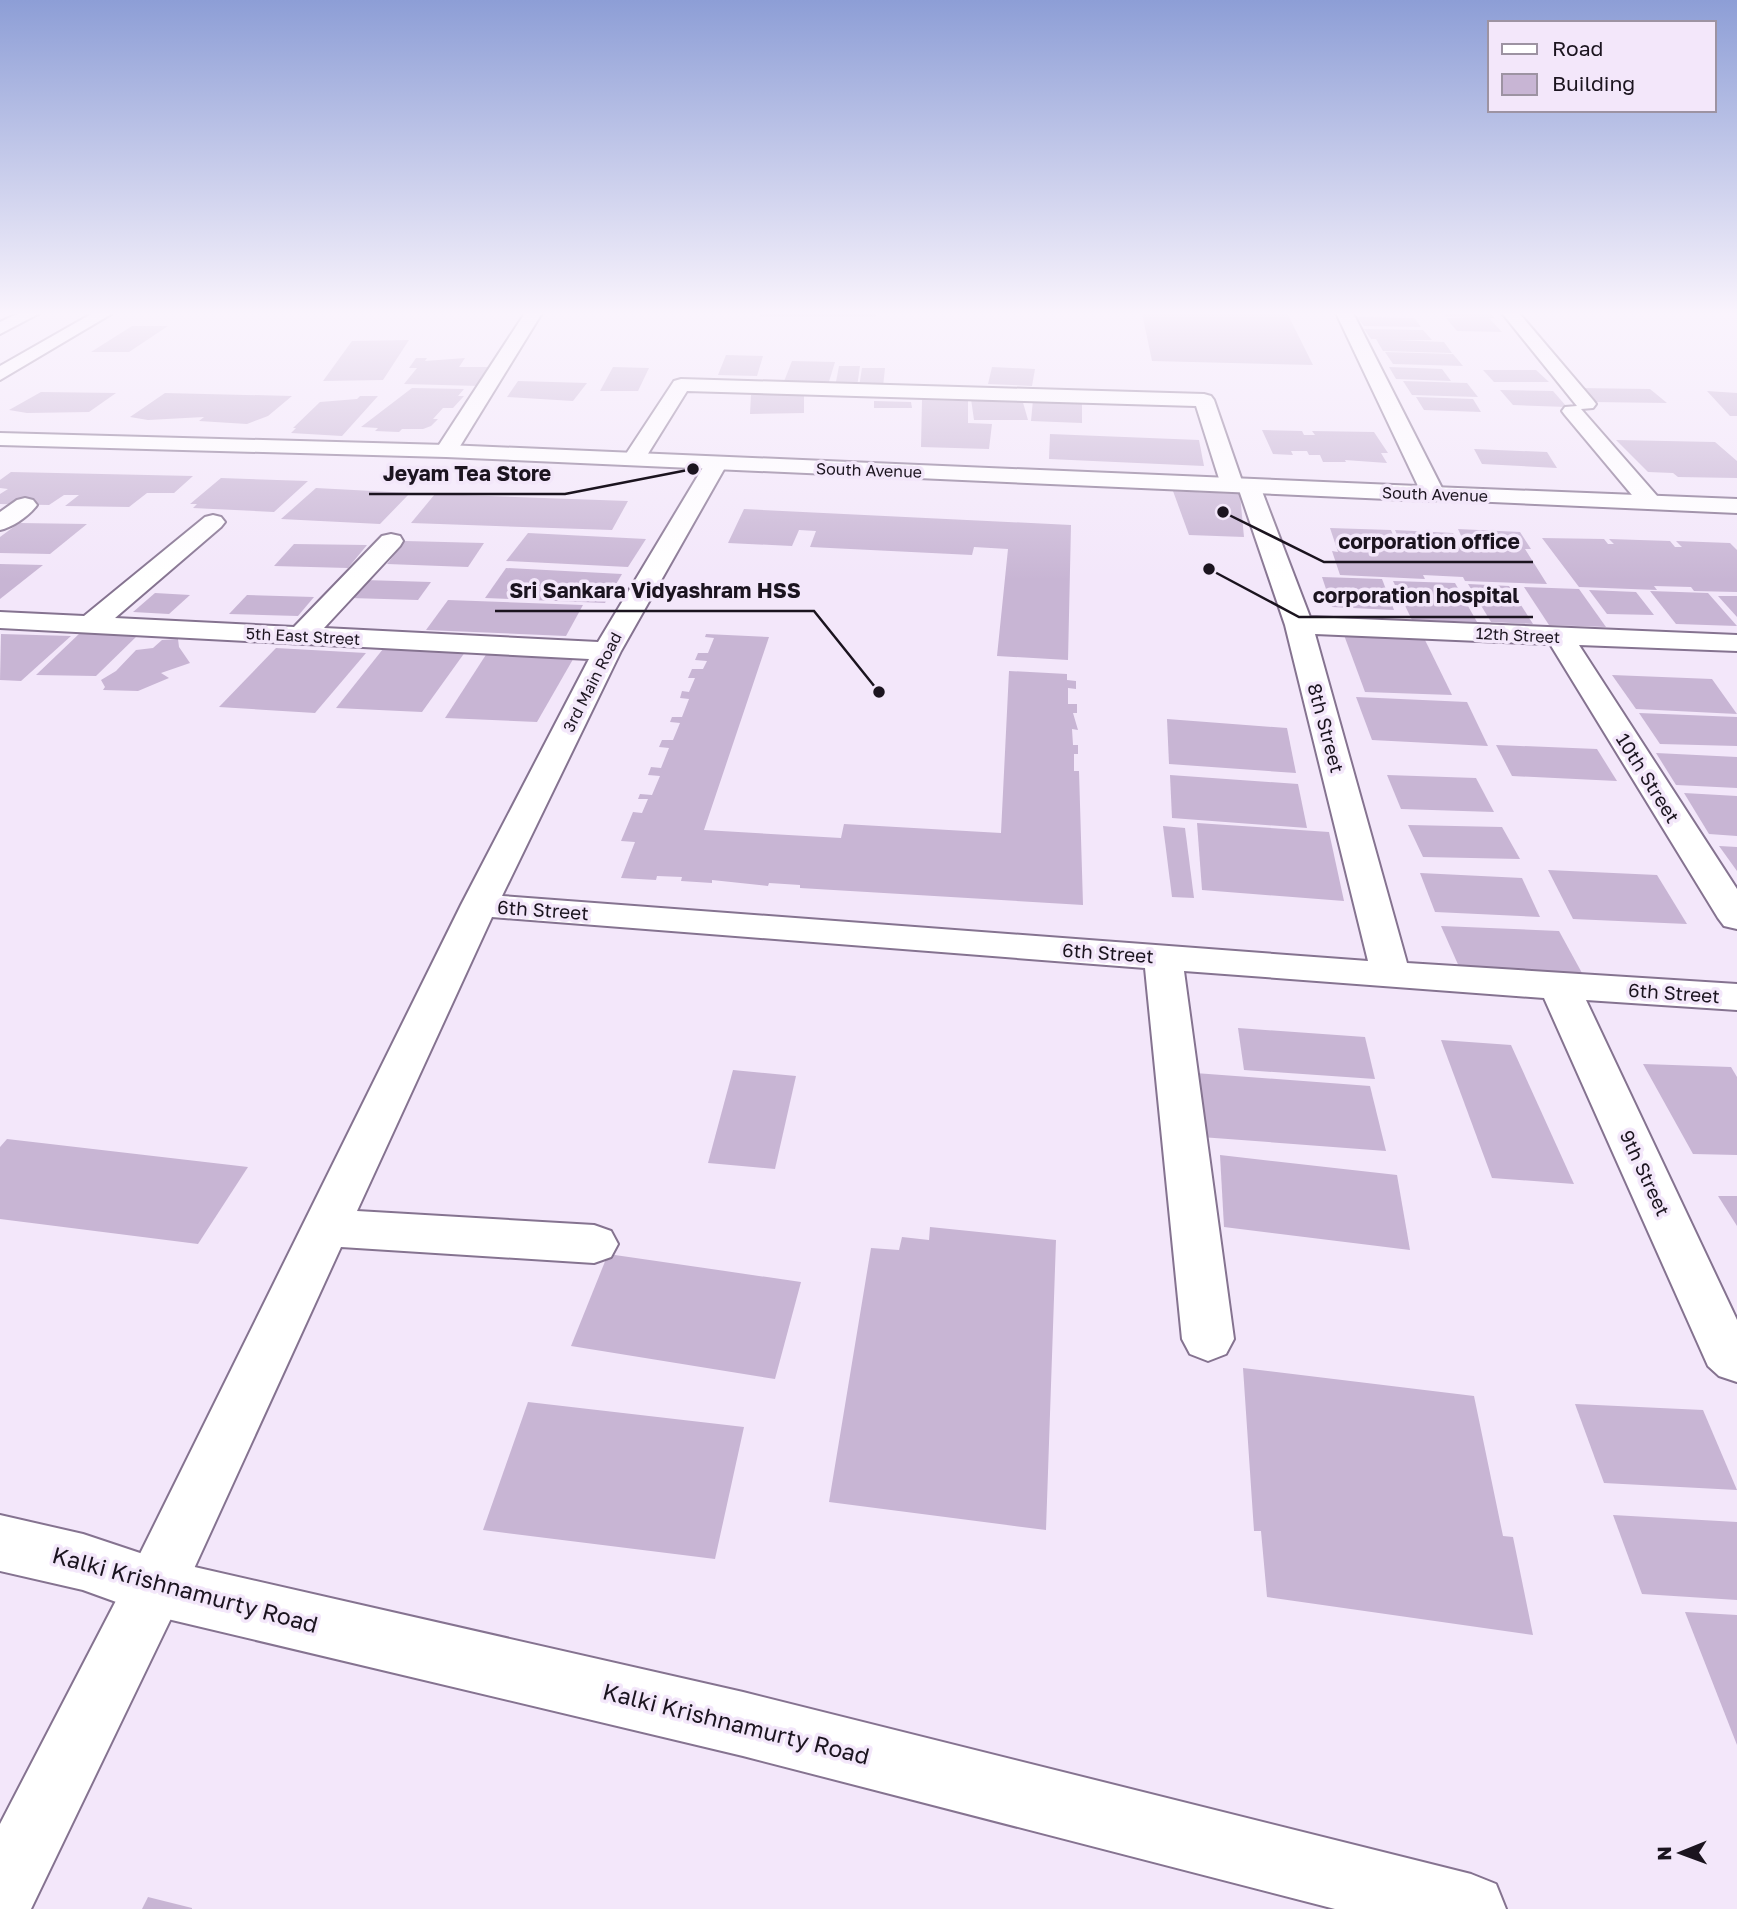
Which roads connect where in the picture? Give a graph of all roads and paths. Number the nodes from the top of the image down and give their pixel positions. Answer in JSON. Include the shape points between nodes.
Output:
{"nodes":[{"id":1,"x":477,"y":402,"type":"edge"},
{"id":2,"x":670,"y":402,"type":"edge"},
{"id":3,"x":1205,"y":402,"type":"edge"},
{"id":4,"x":1388,"y":402,"type":"edge"},
{"id":5,"x":1575,"y":402,"type":"edge"},
{"id":6,"x":0,"y":439,"type":"edge"},
{"id":7,"x":446,"y":451,"type":"junction"},
{"id":8,"x":633,"y":460,"type":"junction"},
{"id":9,"x":716,"y":464,"type":"junction"},
{"id":10,"x":1240,"y":485,"type":"junction"},
{"id":11,"x":1433,"y":494,"type":"junction"},
{"id":12,"x":1650,"y":502,"type":"junction"},
{"id":13,"x":25,"y":505,"type":"dead end"},
{"id":14,"x":1737,"y":506,"type":"edge"},
{"id":15,"x":213,"y":522,"type":"dead end"},
{"id":16,"x":0,"y":523,"type":"edge"},
{"id":17,"x":391,"y":541,"type":"dead end"},
{"id":18,"x":0,"y":620,"type":"edge"},
{"id":19,"x":91,"y":624,"type":"junction"},
{"id":20,"x":1299,"y":625,"type":"junction"},
{"id":21,"x":300,"y":636,"type":"junction"},
{"id":22,"x":1560,"y":637,"type":"junction"},
{"id":23,"x":1737,"y":643,"type":"edge"},
{"id":24,"x":607,"y":652,"type":"junction"},
{"id":25,"x":479,"y":905,"type":"junction"},
{"id":26,"x":1737,"y":918,"type":"edge"},
{"id":27,"x":1163,"y":957,"type":"junction"},
{"id":28,"x":1391,"y":975,"type":"junction"},
{"id":29,"x":1559,"y":986,"type":"junction"},
{"id":30,"x":1737,"y":997,"type":"edge"},
{"id":31,"x":327,"y":1228,"type":"junction"},
{"id":32,"x":593,"y":1244,"type":"dead end"},
{"id":33,"x":1208,"y":1339,"type":"dead end"},
{"id":34,"x":1735,"y":1359,"type":"edge"},
{"id":35,"x":0,"y":1543,"type":"edge"},
{"id":36,"x":155,"y":1587,"type":"junction"},
{"id":37,"x":0,"y":1897,"type":"edge"},
{"id":38,"x":1471,"y":1909,"type":"edge"}],
"edges":[{"from":1,"to":7,"type":"street"},
{"from":2,"to":8,"type":"street","name":"8th Street"},
{"from":3,"to":10,"type":"street","name":"8th Street"},
{"from":4,"to":11,"type":"street"},
{"from":5,"to":12,"type":"street"},
{"from":6,"to":7,"type":"street","name":"South Avenue"},
{"from":7,"to":8,"type":"street","name":"South Avenue"},
{"from":8,"to":9,"type":"street","name":"South Avenue"},
{"from":9,"to":10,"type":"street","name":"South Avenue"},
{"from":9,"to":24,"type":"street","name":"3rd Main Road"},
{"from":10,"to":11,"type":"street","name":"South Avenue"},
{"from":10,"to":20,"type":"street","name":"8th Street"},
{"from":11,"to":12,"type":"street","name":"South Avenue"},
{"from":12,"to":14,"type":"street","name":"South Avenue"},
{"from":13,"to":16,"type":"street"},
{"from":15,"to":19,"type":"street"},
{"from":17,"to":21,"type":"street"},
{"from":18,"to":19,"type":"street","name":"5th East Street"},
{"from":19,"to":21,"type":"street","name":"5th East Street"},
{"from":20,"to":22,"type":"street","name":"12th Street"},
{"from":20,"to":28,"type":"street","name":"8th Street"},
{"from":21,"to":24,"type":"street","name":"5th East Street"},
{"from":22,"to":23,"type":"street","name":"12th Street"},
{"from":22,"to":26,"type":"street","name":"10th Street"},
{"from":24,"to":25,"type":"street","name":"3rd Main Road"},
{"from":25,"to":27,"type":"street","name":"6th Street"},
{"from":25,"to":31,"type":"street","name":"3rd Main Road"},
{"from":27,"to":28,"type":"street","name":"6th Street"},
{"from":27,"to":33,"type":"street"},
{"from":28,"to":29,"type":"street","name":"6th Street"},
{"from":29,"to":30,"type":"street","name":"6th Street"},
{"from":29,"to":34,"type":"street","name":"9th Street","via":[[1727,1352]]},
{"from":31,"to":32,"type":"street"},
{"from":31,"to":36,"type":"street","name":"3rd Main Road"},
{"from":35,"to":36,"type":"street","name":"Kalki Krishnamurty Road","via":[[83,1562]]},
{"from":36,"to":37,"type":"street","name":"3rd Main Road"},
{"from":36,"to":38,"type":"street","name":"Kalki Krishnamurty Road","via":[[743,1724]]}]}
